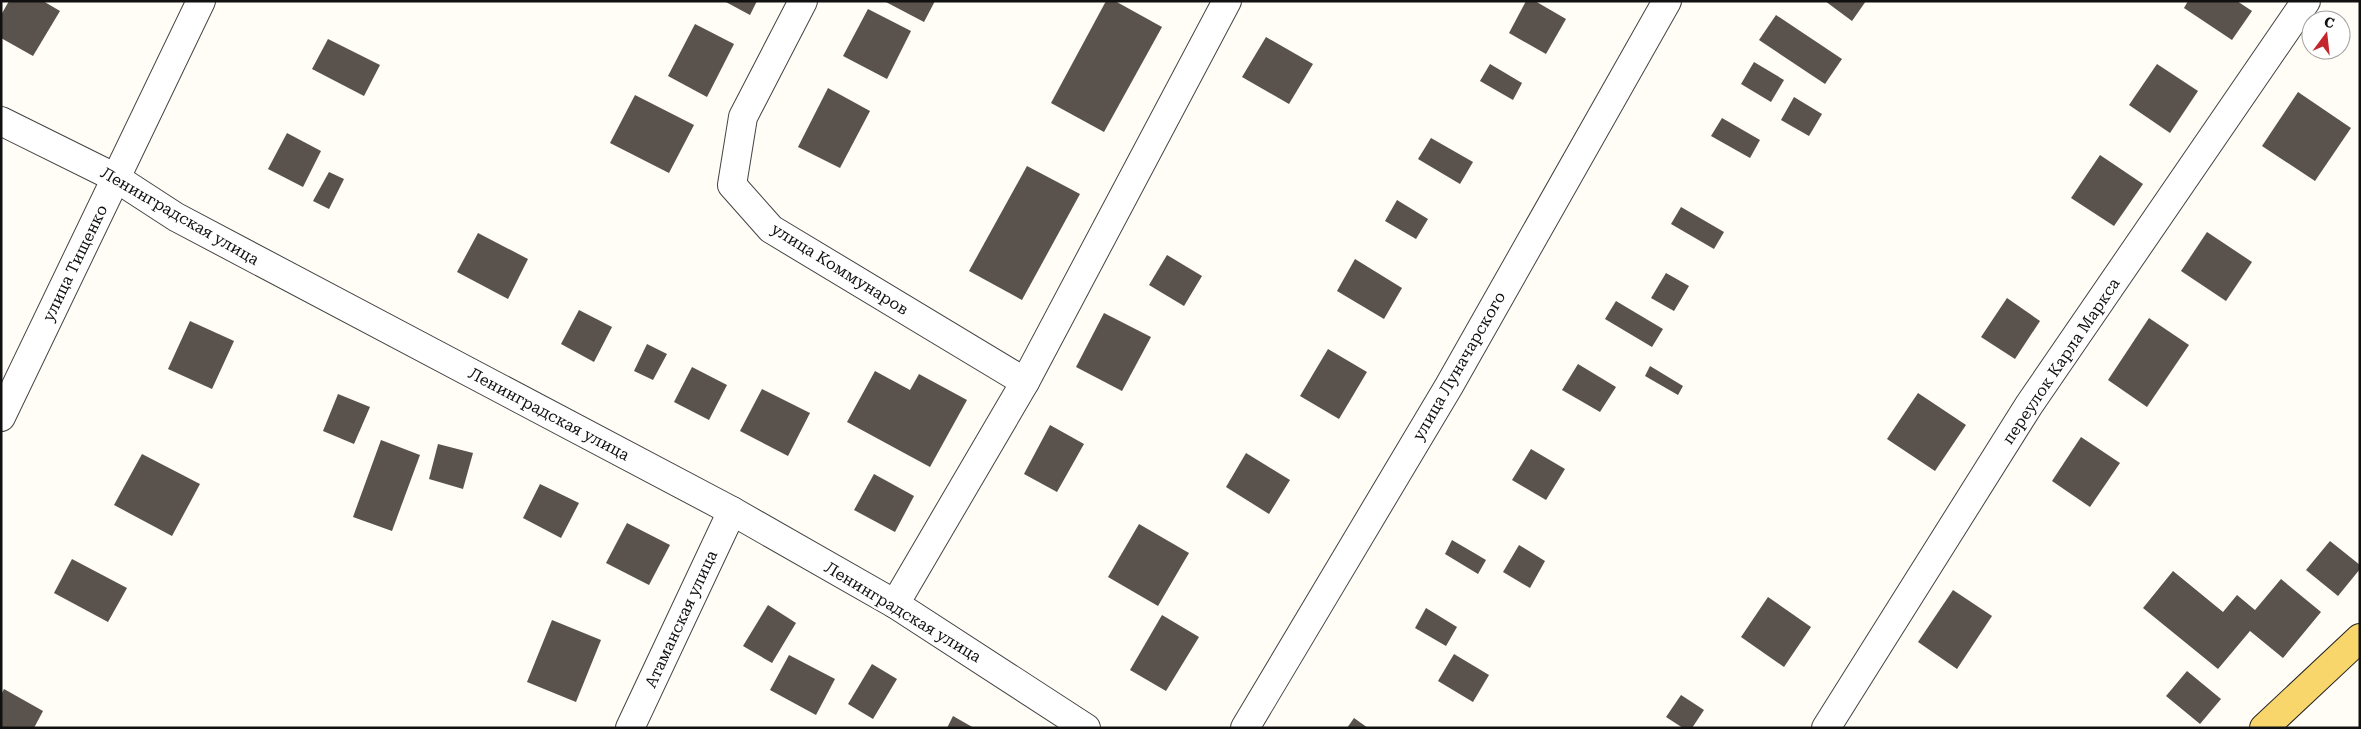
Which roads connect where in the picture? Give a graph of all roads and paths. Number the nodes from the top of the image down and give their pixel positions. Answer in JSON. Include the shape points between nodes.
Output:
{"nodes":[{"id":1,"x":201,"y":1,"type":"edge"},
{"id":2,"x":803,"y":1,"type":"edge"},
{"id":3,"x":1227,"y":1,"type":"edge"},
{"id":4,"x":1667,"y":1,"type":"edge"},
{"id":5,"x":2306,"y":1,"type":"edge"},
{"id":6,"x":1,"y":121,"type":"edge"},
{"id":7,"x":116,"y":178,"type":"junction"},
{"id":8,"x":1026,"y":382,"type":"junction"},
{"id":9,"x":1,"y":417,"type":"edge"},
{"id":10,"x":732,"y":511,"type":"junction"},
{"id":11,"x":895,"y":604,"type":"junction"},
{"id":12,"x":2360,"y":638,"type":"edge"},
{"id":13,"x":630,"y":728,"type":"edge"},
{"id":14,"x":1086,"y":728,"type":"edge"},
{"id":15,"x":1245,"y":728,"type":"edge"},
{"id":16,"x":1826,"y":728,"type":"edge"},
{"id":17,"x":2264,"y":728,"type":"edge"}],
"edges":[{"from":1,"to":7,"type":"street","name":"улица Тищенко"},
{"from":2,"to":8,"type":"street","name":"улица Коммунаров","via":[[742,117],[732,185],[771,229]]},
{"from":3,"to":8,"type":"street"},
{"from":4,"to":15,"type":"street","name":"улица Луначарского","via":[[1449,386]]},
{"from":5,"to":16,"type":"street","name":"переулок Карла Маркса","via":[[2029,405]]},
{"from":6,"to":7,"type":"street","name":"Ленинградская улица"},
{"from":7,"to":9,"type":"street","name":"улица Тищенко"},
{"from":7,"to":10,"type":"street","name":"Ленинградская улица","via":[[176,217]]},
{"from":8,"to":11,"type":"street"},
{"from":10,"to":11,"type":"street","name":"Ленинградская улица"},
{"from":10,"to":13,"type":"street","name":"Атаманская улица"},
{"from":11,"to":14,"type":"street","name":"Ленинградская улица"},
{"from":12,"to":17,"type":"main road"}]}
